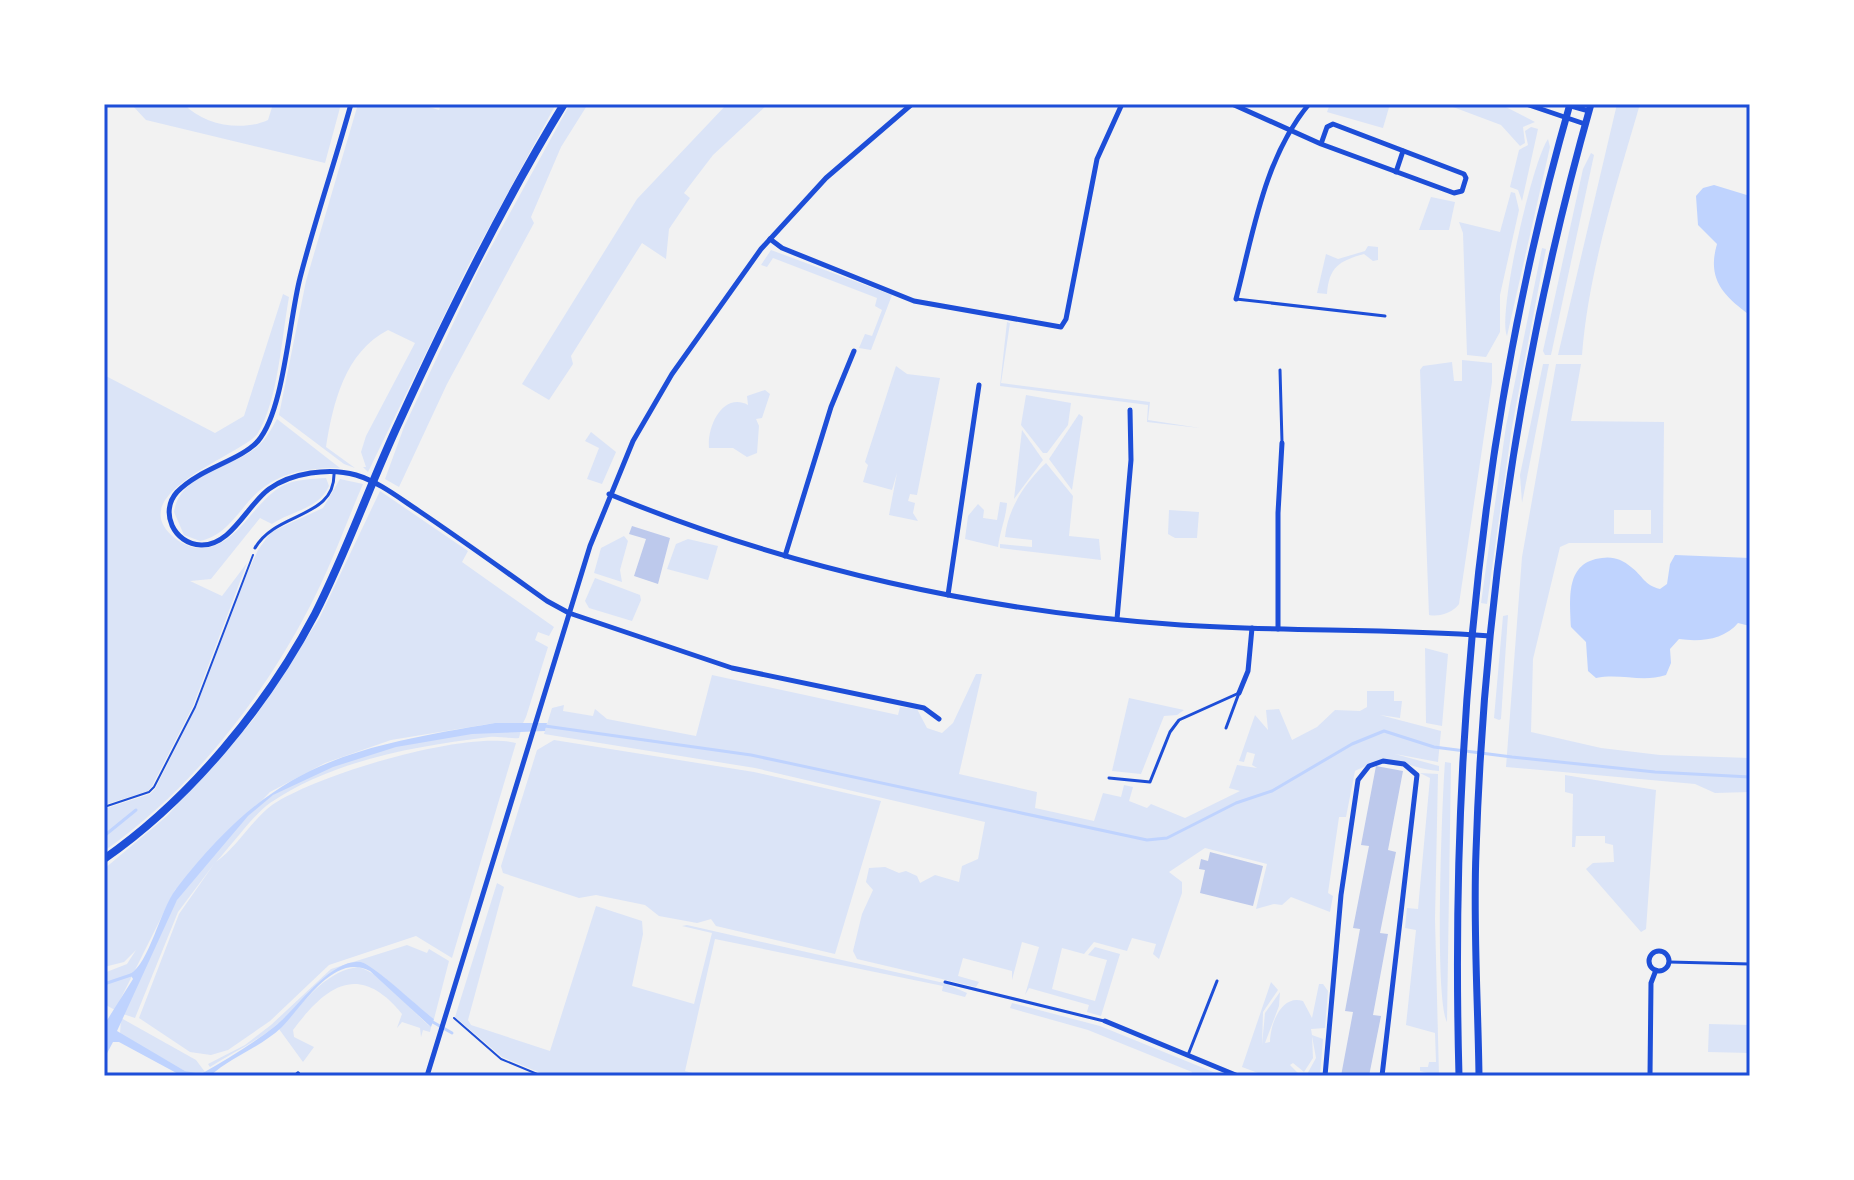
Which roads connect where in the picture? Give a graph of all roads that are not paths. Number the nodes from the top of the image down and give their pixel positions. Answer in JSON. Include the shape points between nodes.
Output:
{"nodes":[{"id":1,"x":351,"y":104,"type":"edge"},
{"id":2,"x":564,"y":104,"type":"edge"},
{"id":3,"x":912,"y":104,"type":"edge"},
{"id":4,"x":1122,"y":104,"type":"edge"},
{"id":5,"x":1232,"y":104,"type":"edge"},
{"id":6,"x":1309,"y":104,"type":"edge"},
{"id":7,"x":1526,"y":104,"type":"edge"},
{"id":8,"x":1568,"y":105,"type":"edge"},
{"id":9,"x":1590,"y":107,"type":"edge"},
{"id":10,"x":1566,"y":119,"type":"junction"},
{"id":11,"x":1585,"y":124,"type":"junction"},
{"id":12,"x":1289,"y":132,"type":"junction"},
{"id":13,"x":1321,"y":144,"type":"junction"},
{"id":14,"x":1403,"y":151,"type":"junction"},
{"id":15,"x":1396,"y":172,"type":"junction"},
{"id":16,"x":770,"y":239,"type":"junction"},
{"id":17,"x":1236,"y":299,"type":"joint"},
{"id":18,"x":1385,"y":316,"type":"dead end"},
{"id":19,"x":854,"y":351,"type":"dead end"},
{"id":20,"x":1280,"y":370,"type":"dead end"},
{"id":21,"x":979,"y":385,"type":"dead end"},
{"id":22,"x":1130,"y":410,"type":"dead end"},
{"id":23,"x":1282,"y":443,"type":"joint"},
{"id":24,"x":334,"y":472,"type":"junction"},
{"id":25,"x":609,"y":494,"type":"junction"},
{"id":26,"x":255,"y":548,"type":"road end"},
{"id":27,"x":785,"y":556,"type":"junction"},
{"id":28,"x":948,"y":595,"type":"junction"},
{"id":29,"x":569,"y":613,"type":"junction"},
{"id":30,"x":1117,"y":619,"type":"junction"},
{"id":31,"x":1252,"y":628,"type":"junction"},
{"id":32,"x":1278,"y":629,"type":"junction"},
{"id":33,"x":1470,"y":634,"type":"junction"},
{"id":34,"x":1491,"y":636,"type":"junction"},
{"id":35,"x":1239,"y":693,"type":"junction"},
{"id":36,"x":939,"y":719,"type":"dead end"},
{"id":37,"x":1226,"y":728,"type":"dead end"},
{"id":38,"x":1109,"y":778,"type":"dead end"},
{"id":39,"x":104,"y":859,"type":"edge"},
{"id":40,"x":1669,"y":962,"type":"junction"},
{"id":41,"x":1750,"y":964,"type":"edge"},
{"id":42,"x":1656,"y":970,"type":"junction"},
{"id":43,"x":1217,"y":981,"type":"dead end"},
{"id":44,"x":945,"y":982,"type":"dead end"},
{"id":45,"x":1105,"y":1021,"type":"joint"},
{"id":46,"x":1188,"y":1055,"type":"junction"},
{"id":47,"x":427,"y":1076,"type":"edge"},
{"id":48,"x":1238,"y":1076,"type":"edge"},
{"id":49,"x":1325,"y":1076,"type":"edge"},
{"id":50,"x":1382,"y":1076,"type":"edge"},
{"id":51,"x":1459,"y":1076,"type":"edge"},
{"id":52,"x":1479,"y":1076,"type":"edge"},
{"id":53,"x":1650,"y":1076,"type":"edge"}],
"edges":[{"from":1,"to":24,"type":"street","via":[[300,279],[267,428],[250,448],[180,489],[170,504],[169,518],[182,538],[212,543],[268,490],[304,474]]},
{"from":2,"to":39,"type":"main road","via":[[474,267],[314,616],[249,717],[162,810]]},
{"from":3,"to":16,"type":"street","via":[[826,178]]},
{"from":4,"to":16,"type":"street","via":[[1097,159],[1064,324],[1055,327],[914,301]]},
{"from":5,"to":12,"type":"street"},
{"from":6,"to":12,"type":"street"},
{"from":7,"to":10,"type":"street"},
{"from":8,"to":9,"type":"street"},
{"from":8,"to":10,"type":"main road"},
{"from":9,"to":11,"type":"main road"},
{"from":10,"to":11,"type":"street"},
{"from":10,"to":33,"type":"main road","via":[[1510,359]]},
{"from":11,"to":34,"type":"main road","via":[[1533,343]]},
{"from":12,"to":13,"type":"street"},
{"from":12,"to":17,"type":"street","via":[[1266,188]]},
{"from":13,"to":14,"type":"street","via":[[1333,124]]},
{"from":13,"to":15,"type":"street"},
{"from":14,"to":15,"type":"street"},
{"from":14,"to":15,"type":"street","via":[[1464,174],[1462,191],[1454,193]]},
{"from":16,"to":25,"type":"street","via":[[672,374],[636,433]]},
{"from":17,"to":18,"type":"lane"},
{"from":19,"to":27,"type":"street"},
{"from":20,"to":23,"type":"lane"},
{"from":21,"to":28,"type":"street"},
{"from":22,"to":30,"type":"street","via":[[1131,460]]},
{"from":23,"to":32,"type":"street"},
{"from":24,"to":26,"type":"lane","via":[[330,494],[321,505],[280,522]]},
{"from":24,"to":29,"type":"street","via":[[383,487]]},
{"from":25,"to":27,"type":"street"},
{"from":25,"to":29,"type":"street"},
{"from":27,"to":28,"type":"street"},
{"from":28,"to":30,"type":"street"},
{"from":29,"to":36,"type":"street","via":[[732,668],[924,708]]},
{"from":29,"to":47,"type":"street"},
{"from":30,"to":31,"type":"street"},
{"from":31,"to":32,"type":"street"},
{"from":31,"to":35,"type":"street","via":[[1251,656]]},
{"from":32,"to":33,"type":"street"},
{"from":33,"to":34,"type":"street"},
{"from":33,"to":51,"type":"main road","via":[[1457,854]]},
{"from":34,"to":52,"type":"main road","via":[[1475,879]]},
{"from":35,"to":37,"type":"lane"},
{"from":35,"to":38,"type":"lane","via":[[1179,720],[1150,782]]},
{"from":40,"to":41,"type":"lane"},
{"from":40,"to":42,"type":"street"},
{"from":40,"to":42,"type":"street","via":[[1664,952],[1655,952],[1650,959]]},
{"from":42,"to":53,"type":"street","via":[[1651,983]]},
{"from":43,"to":46,"type":"lane"},
{"from":44,"to":45,"type":"lane"},
{"from":45,"to":46,"type":"street"},
{"from":46,"to":48,"type":"street"},
{"from":49,"to":50,"type":"street","via":[[1355,791],[1362,774],[1383,761],[1404,764],[1417,775]]}]}
